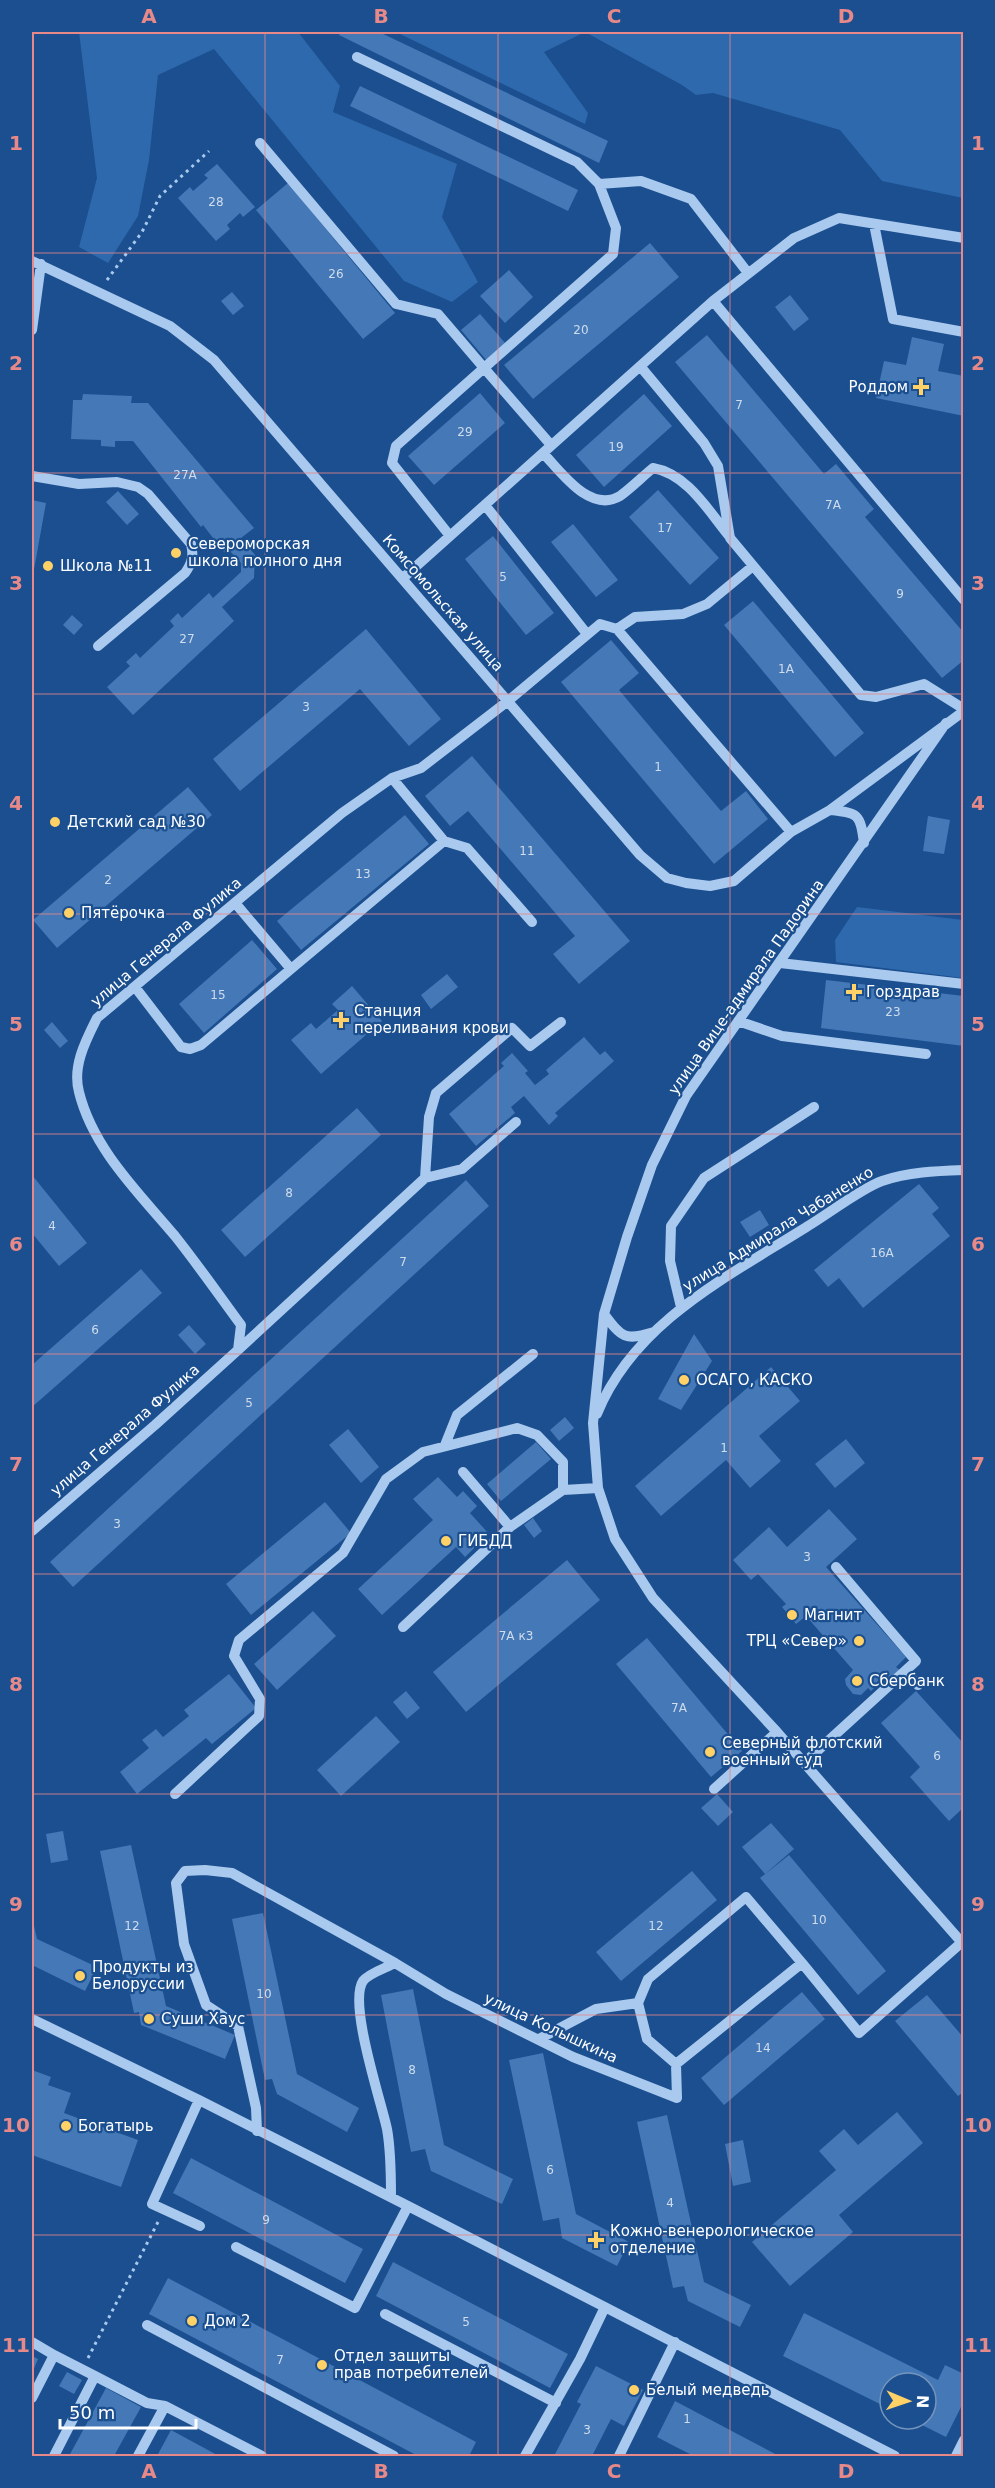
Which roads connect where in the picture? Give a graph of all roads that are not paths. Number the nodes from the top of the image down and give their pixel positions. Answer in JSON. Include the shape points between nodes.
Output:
{"nodes":[{"id":1,"x":357,"y":57,"type":"dead end"},
{"id":2,"x":260,"y":143,"type":"dead end"},
{"id":3,"x":599,"y":184,"type":"junction"},
{"id":4,"x":874,"y":224,"type":"junction"},
{"id":5,"x":963,"y":238,"type":"edge"},
{"id":6,"x":36,"y":263,"type":"edge"},
{"id":7,"x":748,"y":273,"type":"junction"},
{"id":8,"x":713,"y":301,"type":"junction"},
{"id":9,"x":32,"y":330,"type":"edge"},
{"id":10,"x":963,"y":332,"type":"edge"},
{"id":11,"x":640,"y":366,"type":"junction"},
{"id":12,"x":484,"y":368,"type":"junction"},
{"id":13,"x":547,"y":449,"type":"junction"},
{"id":14,"x":32,"y":476,"type":"edge"},
{"id":15,"x":485,"y":505,"type":"junction"},
{"id":16,"x":450,"y":536,"type":"junction"},
{"id":17,"x":730,"y":538,"type":"junction"},
{"id":18,"x":753,"y":566,"type":"junction"},
{"id":19,"x":403,"y":578,"type":"junction"},
{"id":20,"x":963,"y":600,"type":"edge"},
{"id":21,"x":617,"y":629,"type":"junction"},
{"id":22,"x":587,"y":634,"type":"junction"},
{"id":23,"x":99,"y":646,"type":"dead end"},
{"id":24,"x":508,"y":701,"type":"junction"},
{"id":25,"x":963,"y":710,"type":"edge"},
{"id":26,"x":946,"y":723,"type":"junction"},
{"id":27,"x":392,"y":778,"type":"junction"},
{"id":28,"x":830,"y":810,"type":"junction"},
{"id":29,"x":791,"y":832,"type":"junction"},
{"id":30,"x":444,"y":841,"type":"junction"},
{"id":31,"x":864,"y":843,"type":"junction"},
{"id":32,"x":236,"y":903,"type":"junction"},
{"id":33,"x":532,"y":922,"type":"dead end"},
{"id":34,"x":780,"y":963,"type":"junction"},
{"id":35,"x":291,"y":969,"type":"junction"},
{"id":36,"x":963,"y":984,"type":"edge"},
{"id":37,"x":135,"y":987,"type":"junction"},
{"id":38,"x":738,"y":1021,"type":"junction"},
{"id":39,"x":561,"y":1022,"type":"dead end"},
{"id":40,"x":926,"y":1054,"type":"dead end"},
{"id":41,"x":814,"y":1107,"type":"dead end"},
{"id":42,"x":516,"y":1122,"type":"dead end"},
{"id":43,"x":963,"y":1170,"type":"edge"},
{"id":44,"x":425,"y":1178,"type":"junction"},
{"id":45,"x":681,"y":1307,"type":"junction"},
{"id":46,"x":604,"y":1314,"type":"junction"},
{"id":47,"x":654,"y":1332,"type":"junction"},
{"id":48,"x":238,"y":1350,"type":"junction"},
{"id":49,"x":533,"y":1354,"type":"dead end"},
{"id":50,"x":593,"y":1423,"type":"junction"},
{"id":51,"x":445,"y":1445,"type":"junction"},
{"id":52,"x":463,"y":1472,"type":"dead end"},
{"id":53,"x":598,"y":1488,"type":"junction"},
{"id":54,"x":562,"y":1490,"type":"junction"},
{"id":55,"x":510,"y":1527,"type":"junction"},
{"id":56,"x":32,"y":1531,"type":"edge"},
{"id":57,"x":836,"y":1567,"type":"dead end"},
{"id":58,"x":403,"y":1628,"type":"dead end"},
{"id":59,"x":906,"y":1672,"type":"junction"},
{"id":60,"x":918,"y":1685,"type":"dead end"},
{"id":61,"x":777,"y":1732,"type":"junction"},
{"id":62,"x":804,"y":1763,"type":"junction"},
{"id":63,"x":714,"y":1789,"type":"dead end"},
{"id":64,"x":175,"y":1794,"type":"dead end"},
{"id":65,"x":962,"y":1944,"type":"edge"},
{"id":66,"x":395,"y":1963,"type":"junction"},
{"id":67,"x":802,"y":1963,"type":"junction"},
{"id":68,"x":638,"y":2002,"type":"junction"},
{"id":69,"x":32,"y":2019,"type":"edge"},
{"id":70,"x":539,"y":2039,"type":"junction"},
{"id":71,"x":676,"y":2064,"type":"junction"},
{"id":72,"x":199,"y":2100,"type":"junction"},
{"id":73,"x":257,"y":2131,"type":"junction"},
{"id":74,"x":391,"y":2197,"type":"junction"},
{"id":75,"x":408,"y":2206,"type":"junction"},
{"id":76,"x":200,"y":2226,"type":"dead end"},
{"id":77,"x":236,"y":2247,"type":"dead end"},
{"id":78,"x":605,"y":2307,"type":"junction"},
{"id":79,"x":385,"y":2314,"type":"dead end"},
{"id":80,"x":147,"y":2325,"type":"dead end"},
{"id":81,"x":32,"y":2342,"type":"edge"},
{"id":82,"x":675,"y":2342,"type":"junction"},
{"id":83,"x":54,"y":2355,"type":"junction"},
{"id":84,"x":95,"y":2376,"type":"junction"},
{"id":85,"x":32,"y":2398,"type":"edge"},
{"id":86,"x":556,"y":2403,"type":"junction"},
{"id":87,"x":165,"y":2406,"type":"junction"},
{"id":88,"x":963,"y":2439,"type":"edge"},
{"id":89,"x":619,"y":2456,"type":"edge"},
{"id":90,"x":54,"y":2457,"type":"edge"},
{"id":91,"x":138,"y":2457,"type":"edge"},
{"id":92,"x":262,"y":2457,"type":"edge"},
{"id":93,"x":394,"y":2457,"type":"edge"},
{"id":94,"x":525,"y":2457,"type":"edge"},
{"id":95,"x":895,"y":2457,"type":"edge"},
{"id":96,"x":956,"y":2457,"type":"edge"}],
"edges":[{"from":1,"to":3,"type":"street","via":[[577,162]]},
{"from":2,"to":12,"type":"street","via":[[396,304],[438,314]]},
{"from":3,"to":7,"type":"street","via":[[641,181],[691,200]]},
{"from":3,"to":12,"type":"street","via":[[616,228],[613,254]]},
{"from":4,"to":5,"type":"street"},
{"from":4,"to":7,"type":"street","via":[[839,218],[794,238]]},
{"from":4,"to":10,"type":"street","via":[[892,319]]},
{"from":6,"to":9,"type":"street"},
{"from":6,"to":19,"type":"street","name":"Комсомольская улица","via":[[170,326],[214,360]]},
{"from":7,"to":8,"type":"street"},
{"from":8,"to":11,"type":"street"},
{"from":8,"to":20,"type":"street"},
{"from":11,"to":13,"type":"street"},
{"from":11,"to":17,"type":"street","via":[[704,443],[718,466]]},
{"from":12,"to":13,"type":"street"},
{"from":12,"to":16,"type":"street","via":[[396,446],[392,463]]},
{"from":13,"to":15,"type":"street"},
{"from":13,"to":17,"type":"street","via":[[579,492],[602,501],[618,497],[653,468],[667,471],[683,481]]},
{"from":14,"to":23,"type":"street","via":[[79,484],[117,482],[138,487],[191,544],[192,564],[185,573]]},
{"from":15,"to":16,"type":"street"},
{"from":15,"to":22,"type":"street"},
{"from":16,"to":19,"type":"street"},
{"from":17,"to":18,"type":"street"},
{"from":18,"to":21,"type":"street","via":[[707,604],[683,614],[636,618]]},
{"from":18,"to":25,"type":"street","via":[[861,695],[876,697],[924,684]]},
{"from":19,"to":24,"type":"street","name":"Комсомольская улица"},
{"from":21,"to":22,"type":"street","via":[[600,624]]},
{"from":21,"to":29,"type":"street"},
{"from":22,"to":24,"type":"street","name":"улица Генерала Фулика"},
{"from":24,"to":27,"type":"street","name":"улица Генерала Фулика","via":[[421,768]]},
{"from":24,"to":29,"type":"street","name":"Комсомольская улица","via":[[640,855],[667,878],[710,886],[734,880]]},
{"from":25,"to":26,"type":"street","name":"Комсомольская улица"},
{"from":26,"to":28,"type":"street","name":"Комсомольская улица"},
{"from":26,"to":31,"type":"street","name":"Комсомольская улица"},
{"from":27,"to":30,"type":"street"},
{"from":27,"to":32,"type":"street","name":"улица Генерала Фулика","via":[[342,813]]},
{"from":28,"to":29,"type":"street","name":"Комсомольская улица"},
{"from":28,"to":31,"type":"street","via":[[853,812],[860,820]]},
{"from":30,"to":33,"type":"street","via":[[467,848]]},
{"from":30,"to":35,"type":"street"},
{"from":31,"to":34,"type":"street","name":"улица Вице-адмирала Падорина"},
{"from":32,"to":35,"type":"street"},
{"from":32,"to":37,"type":"street","name":"улица Генерала Фулика"},
{"from":34,"to":36,"type":"street"},
{"from":34,"to":38,"type":"street","name":"улица Вице-адмирала Падорина"},
{"from":35,"to":37,"type":"street","via":[[201,1045],[190,1049],[181,1047]]},
{"from":37,"to":48,"type":"street","name":"улица Генерала Фулика","via":[[97,1018],[82,1048],[78,1091],[118,1170],[176,1238],[241,1325]]},
{"from":38,"to":40,"type":"street","via":[[782,1036]]},
{"from":38,"to":46,"type":"street","name":"улица Вице-адмирала Падорина","via":[[686,1096],[652,1165]]},
{"from":39,"to":44,"type":"street","via":[[530,1046],[512,1028],[436,1093],[429,1117]]},
{"from":41,"to":45,"type":"street","via":[[704,1178],[671,1226],[670,1261]]},
{"from":42,"to":44,"type":"street","via":[[462,1169]]},
{"from":43,"to":45,"type":"street","name":"улица Адмирала Чабаненко","via":[[915,1172],[880,1181]]},
{"from":44,"to":48,"type":"street","name":"улица Генерала Фулика"},
{"from":45,"to":47,"type":"street","name":"улица Адмирала Чабаненко"},
{"from":46,"to":47,"type":"street","via":[[619,1334],[633,1339]]},
{"from":46,"to":50,"type":"street","name":"улица Вице-адмирала Падорина"},
{"from":47,"to":50,"type":"street","name":"улица Адмирала Чабаненко","via":[[623,1367]]},
{"from":48,"to":56,"type":"street","name":"улица Генерала Фулика"},
{"from":49,"to":51,"type":"street","via":[[457,1415]]},
{"from":50,"to":53,"type":"street","name":"улица Вице-адмирала Падорина"},
{"from":51,"to":54,"type":"street","via":[[517,1428],[537,1435],[563,1462]]},
{"from":51,"to":64,"type":"street","via":[[423,1452],[386,1479],[343,1553],[240,1640],[234,1656],[260,1699],[258,1716]]},
{"from":52,"to":55,"type":"street"},
{"from":53,"to":54,"type":"street"},
{"from":53,"to":61,"type":"street","name":"улица Вице-адмирала Падорина","via":[[615,1539],[654,1598]]},
{"from":54,"to":55,"type":"street"},
{"from":55,"to":58,"type":"street"},
{"from":57,"to":59,"type":"street","via":[[916,1662]]},
{"from":59,"to":60,"type":"street"},
{"from":59,"to":62,"type":"street"},
{"from":61,"to":62,"type":"street","name":"улица Вице-адмирала Падорина"},
{"from":61,"to":63,"type":"street"},
{"from":62,"to":65,"type":"street","name":"улица Вице-адмирала Падорина"},
{"from":65,"to":67,"type":"street","via":[[859,2032]]},
{"from":66,"to":70,"type":"street","name":"улица Колышкина","via":[[446,1994]]},
{"from":66,"to":73,"type":"street","name":"улица Колышкина","via":[[232,1873],[185,1871],[176,1883],[184,1944],[206,2005],[238,2026],[256,2108]]},
{"from":66,"to":74,"type":"street","via":[[364,1980],[359,2004],[374,2089],[387,2128]]},
{"from":67,"to":68,"type":"street","via":[[746,1897],[648,1979]]},
{"from":67,"to":71,"type":"street"},
{"from":68,"to":70,"type":"street","via":[[596,2009]]},
{"from":68,"to":71,"type":"street","via":[[647,2039]]},
{"from":69,"to":72,"type":"street"},
{"from":70,"to":71,"type":"street","name":"улица Колышкина","via":[[573,2057],[677,2098]]},
{"from":72,"to":73,"type":"street"},
{"from":72,"to":76,"type":"street","via":[[152,2204]]},
{"from":73,"to":74,"type":"street"},
{"from":74,"to":75,"type":"street"},
{"from":75,"to":77,"type":"street","via":[[355,2308]]},
{"from":75,"to":78,"type":"street"},
{"from":78,"to":82,"type":"street"},
{"from":78,"to":86,"type":"street"},
{"from":79,"to":86,"type":"street"},
{"from":80,"to":93,"type":"street"},
{"from":81,"to":83,"type":"street"},
{"from":82,"to":89,"type":"street"},
{"from":82,"to":95,"type":"street"},
{"from":83,"to":84,"type":"street"},
{"from":83,"to":85,"type":"street"},
{"from":84,"to":87,"type":"street","via":[[147,2403]]},
{"from":84,"to":90,"type":"street"},
{"from":86,"to":94,"type":"street"},
{"from":87,"to":91,"type":"street"},
{"from":87,"to":92,"type":"street"},
{"from":88,"to":96,"type":"street"}]}
